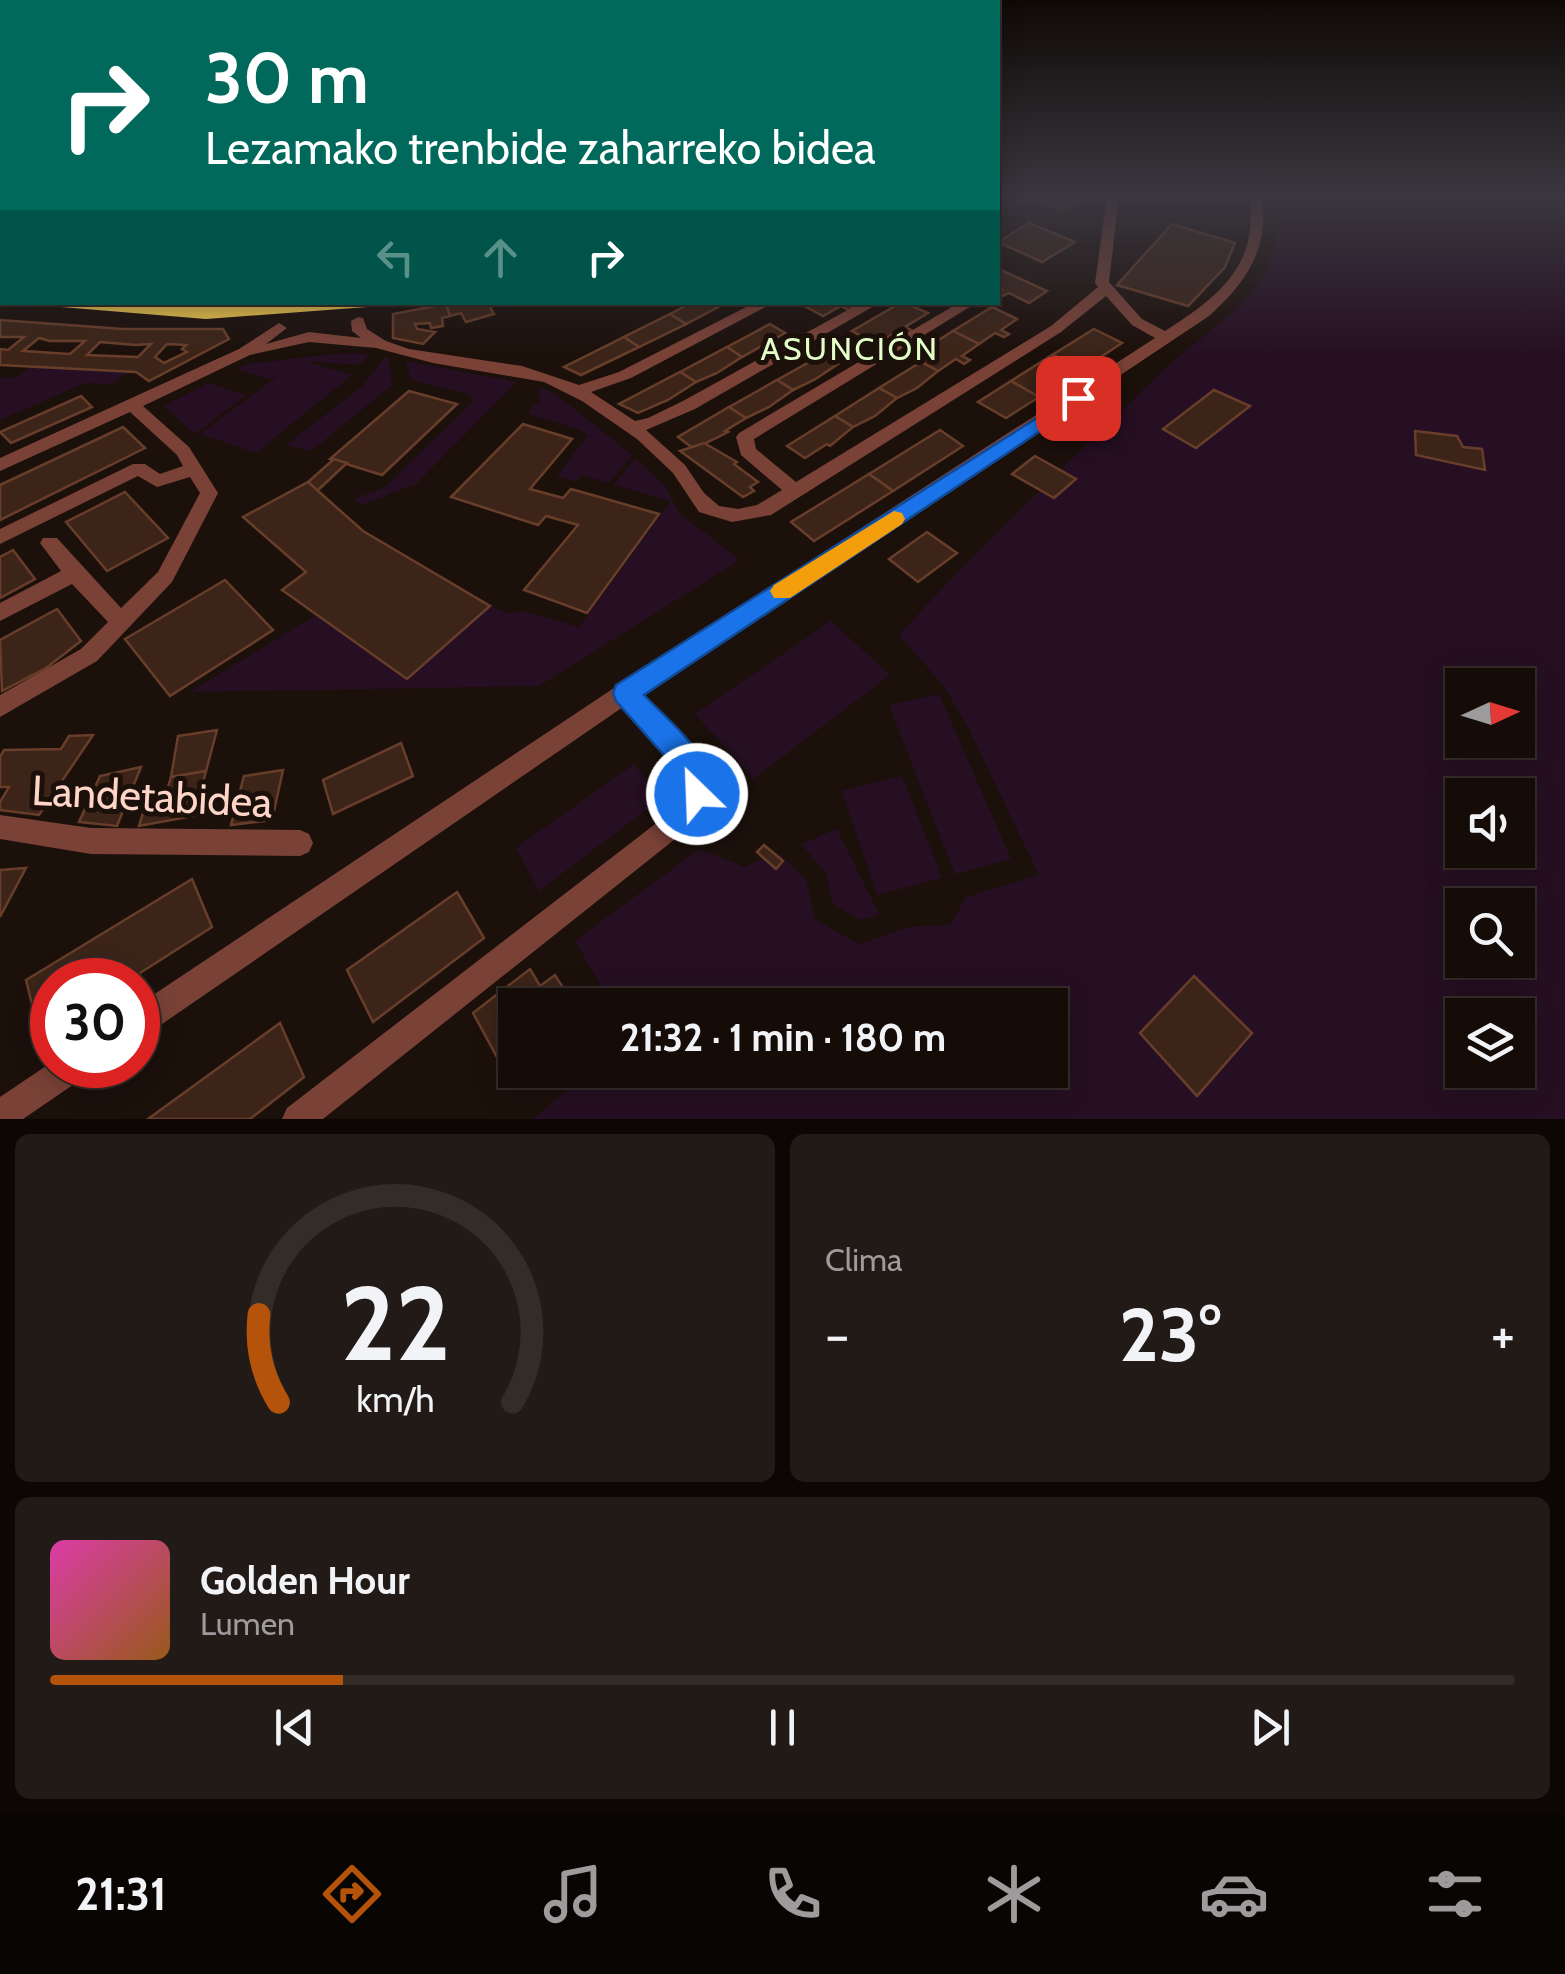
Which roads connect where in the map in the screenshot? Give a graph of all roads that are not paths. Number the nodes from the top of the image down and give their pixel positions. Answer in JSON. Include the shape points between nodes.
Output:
{"nodes":[{"id":1,"x":1105,"y":248,"type":"edge"},
{"id":2,"x":1254,"y":248,"type":"edge"},
{"id":3,"x":1106,"y":288,"type":"junction"},
{"id":4,"x":97,"y":305,"type":"edge"},
{"id":5,"x":762,"y":305,"type":"edge"},
{"id":6,"x":869,"y":305,"type":"edge"},
{"id":7,"x":966,"y":305,"type":"edge"},
{"id":8,"x":365,"y":309,"type":"edge"},
{"id":9,"x":276,"y":320,"type":"junction"},
{"id":10,"x":309,"y":337,"type":"junction"},
{"id":11,"x":1166,"y":338,"type":"junction"},
{"id":12,"x":375,"y":344,"type":"junction"},
{"id":13,"x":222,"y":362,"type":"junction"},
{"id":14,"x":577,"y":391,"type":"junction"},
{"id":15,"x":131,"y":404,"type":"junction"},
{"id":16,"x":631,"y":427,"type":"junction"},
{"id":17,"x":0,"y":465,"type":"edge"},
{"id":18,"x":195,"y":469,"type":"junction"},
{"id":19,"x":795,"y":491,"type":"junction"},
{"id":20,"x":0,"y":537,"type":"edge"},
{"id":21,"x":50,"y":544,"type":"dead end"},
{"id":22,"x":74,"y":572,"type":"junction"},
{"id":23,"x":0,"y":613,"type":"edge"},
{"id":24,"x":121,"y":622,"type":"junction"},
{"id":25,"x":626,"y":693,"type":"junction"},
{"id":26,"x":0,"y":706,"type":"edge"},
{"id":27,"x":0,"y":827,"type":"edge"},
{"id":28,"x":300,"y":843,"type":"dead end"},
{"id":29,"x":160,"y":1007,"type":"edge"},
{"id":30,"x":41,"y":1088,"type":"edge"},
{"id":31,"x":0,"y":1116,"type":"edge"},
{"id":32,"x":298,"y":1119,"type":"edge"}],
"edges":[{"from":1,"to":3,"type":"street","via":[[1100,278]]},
{"from":2,"to":11,"type":"street","via":[[1219,300]]},
{"from":3,"to":11,"type":"street","via":[[1137,322]]},
{"from":3,"to":19,"type":"street","via":[[1056,328]]},
{"from":4,"to":9,"type":"main road"},
{"from":5,"to":14,"type":"street","via":[[626,375]]},
{"from":6,"to":16,"type":"street","via":[[689,404]]},
{"from":7,"to":19,"type":"street","via":[[745,437],[747,450]]},
{"from":8,"to":9,"type":"main road"},
{"from":8,"to":10,"type":"street","via":[[327,334]]},
{"from":8,"to":12,"type":"street","via":[[360,332]]},
{"from":9,"to":10,"type":"street","via":[[290,335]]},
{"from":9,"to":13,"type":"street","via":[[264,340]]},
{"from":10,"to":12,"type":"street"},
{"from":10,"to":13,"type":"street"},
{"from":11,"to":25,"type":"street"},
{"from":12,"to":14,"type":"street","via":[[532,373]]},
{"from":13,"to":15,"type":"street"},
{"from":14,"to":16,"type":"street"},
{"from":15,"to":17,"type":"street"},
{"from":15,"to":18,"type":"street"},
{"from":16,"to":19,"type":"street","via":[[678,468],[705,507],[739,517]]},
{"from":18,"to":20,"type":"street","via":[[157,481],[139,468]]},
{"from":18,"to":24,"type":"street","via":[[208,493],[165,577]]},
{"from":21,"to":22,"type":"street"},
{"from":22,"to":23,"type":"street"},
{"from":22,"to":24,"type":"street"},
{"from":24,"to":26,"type":"street","via":[[89,655]]},
{"from":25,"to":29,"type":"street"},
{"from":25,"to":32,"type":"street","via":[[694,772],[697,794],[685,816]]},
{"from":27,"to":28,"type":"street","name":"Landetabidea","via":[[91,841]]},
{"from":30,"to":31,"type":"street"}]}
